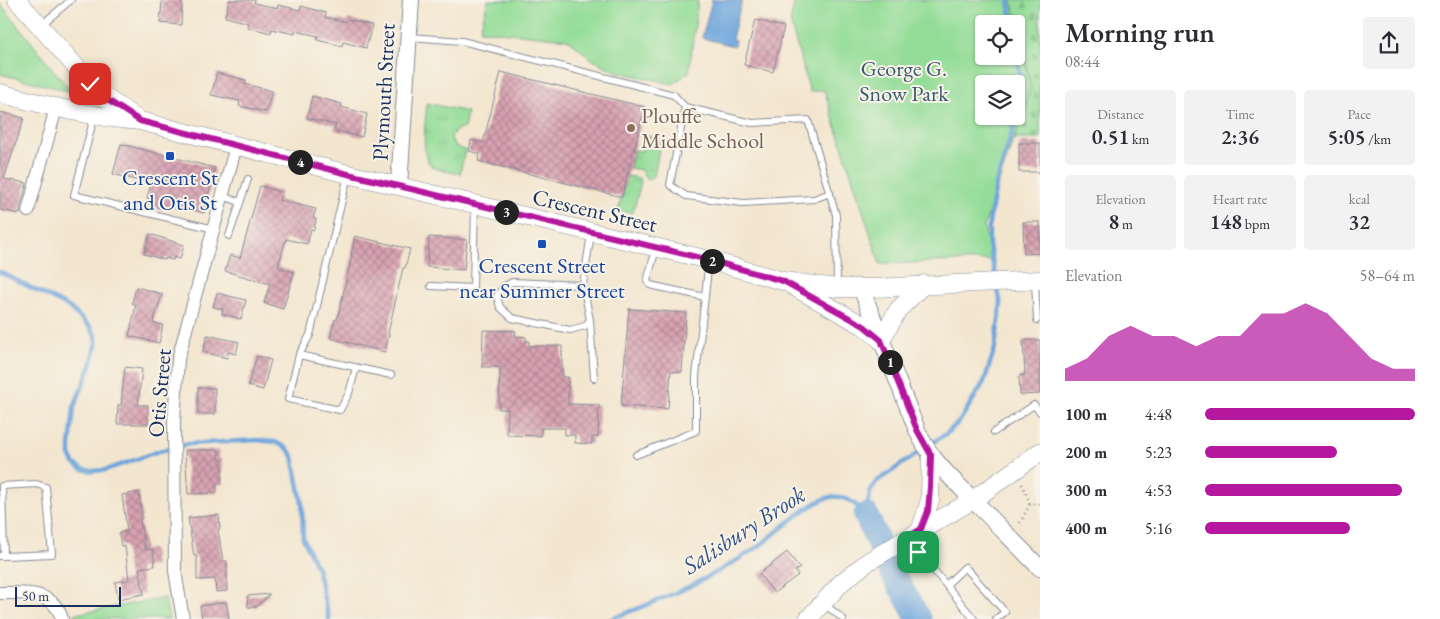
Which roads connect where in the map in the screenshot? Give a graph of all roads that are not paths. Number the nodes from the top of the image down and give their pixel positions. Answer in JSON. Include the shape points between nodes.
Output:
{"nodes":[{"id":1,"x":71,"y":0,"type":"edge"},
{"id":2,"x":410,"y":0,"type":"edge"},
{"id":3,"x":22,"y":1,"type":"edge"},
{"id":4,"x":40,"y":26,"type":"junction"},
{"id":5,"x":408,"y":37,"type":"junction"},
{"id":6,"x":0,"y":93,"type":"edge"},
{"id":7,"x":685,"y":107,"type":"junction"},
{"id":8,"x":56,"y":108,"type":"junction"},
{"id":9,"x":95,"y":116,"type":"junction"},
{"id":10,"x":140,"y":121,"type":"junction"},
{"id":11,"x":236,"y":146,"type":"junction"},
{"id":12,"x":348,"y":174,"type":"junction"},
{"id":13,"x":248,"y":179,"type":"dead end"},
{"id":14,"x":400,"y":186,"type":"junction"},
{"id":15,"x":830,"y":193,"type":"junction"},
{"id":16,"x":222,"y":196,"type":"junction"},
{"id":17,"x":240,"y":202,"type":"junction"},
{"id":18,"x":475,"y":204,"type":"junction"},
{"id":19,"x":28,"y":211,"type":"dead end"},
{"id":20,"x":214,"y":229,"type":"junction"},
{"id":21,"x":591,"y":232,"type":"junction"},
{"id":22,"x":228,"y":236,"type":"dead end"},
{"id":23,"x":657,"y":248,"type":"junction"},
{"id":24,"x":709,"y":260,"type":"junction"},
{"id":25,"x":1038,"y":280,"type":"edge"},
{"id":26,"x":783,"y":281,"type":"junction"},
{"id":27,"x":924,"y":284,"type":"junction"},
{"id":28,"x":583,"y":285,"type":"junction"},
{"id":29,"x":431,"y":286,"type":"dead end"},
{"id":30,"x":837,"y":288,"type":"junction"},
{"id":31,"x":861,"y":288,"type":"junction"},
{"id":32,"x":705,"y":297,"type":"junction"},
{"id":33,"x":590,"y":320,"type":"junction"},
{"id":34,"x":1037,"y":320,"type":"dead end"},
{"id":35,"x":881,"y":340,"type":"junction"},
{"id":36,"x":299,"y":355,"type":"junction"},
{"id":37,"x":356,"y":368,"type":"junction"},
{"id":38,"x":391,"y":375,"type":"dead end"},
{"id":39,"x":594,"y":378,"type":"dead end"},
{"id":40,"x":1040,"y":412,"type":"edge"},
{"id":41,"x":994,"y":432,"type":"dead end"},
{"id":42,"x":1040,"y":452,"type":"edge"},
{"id":43,"x":636,"y":455,"type":"dead end"},
{"id":44,"x":931,"y":455,"type":"junction"},
{"id":45,"x":973,"y":500,"type":"junction"},
{"id":46,"x":909,"y":536,"type":"junction"},
{"id":47,"x":2,"y":556,"type":"edge"},
{"id":48,"x":1040,"y":568,"type":"edge"},
{"id":49,"x":946,"y":585,"type":"junction"},
{"id":50,"x":0,"y":593,"type":"edge"},
{"id":51,"x":822,"y":602,"type":"junction"},
{"id":52,"x":62,"y":619,"type":"edge"},
{"id":53,"x":183,"y":619,"type":"edge"},
{"id":54,"x":808,"y":619,"type":"edge"},
{"id":55,"x":843,"y":619,"type":"edge"},
{"id":56,"x":974,"y":619,"type":"edge"},
{"id":57,"x":996,"y":619,"type":"edge"}],
"edges":[{"from":1,"to":4,"type":"lane"},
{"from":2,"to":5,"type":"street","name":"Plymouth Street"},
{"from":3,"to":4,"type":"main road"},
{"from":4,"to":10,"type":"main road","via":[[99,94]]},
{"from":5,"to":7,"type":"lane","via":[[462,41],[674,95]]},
{"from":5,"to":14,"type":"street","name":"Plymouth Street"},
{"from":6,"to":8,"type":"main road","name":"Crescent Street"},
{"from":7,"to":15,"type":"lane","via":[[752,123],[808,120]]},
{"from":7,"to":15,"type":"lane","via":[[670,185],[686,196],[742,203],[814,199]]},
{"from":8,"to":9,"type":"main road","name":"Crescent Street"},
{"from":8,"to":19,"type":"street"},
{"from":9,"to":10,"type":"main road","name":"Crescent Street"},
{"from":9,"to":20,"type":"lane","via":[[74,195]]},
{"from":10,"to":11,"type":"main road","name":"Crescent Street"},
{"from":11,"to":12,"type":"main road","name":"Crescent Street"},
{"from":11,"to":16,"type":"street","name":"Otis Street"},
{"from":12,"to":14,"type":"main road","name":"Crescent Street"},
{"from":12,"to":36,"type":"lane","via":[[310,335]]},
{"from":13,"to":17,"type":"lane"},
{"from":14,"to":18,"type":"main road","name":"Crescent Street"},
{"from":15,"to":30,"type":"lane","via":[[836,215]]},
{"from":16,"to":17,"type":"lane"},
{"from":16,"to":20,"type":"street","name":"Otis Street"},
{"from":17,"to":22,"type":"lane"},
{"from":18,"to":21,"type":"main road","name":"Crescent Street"},
{"from":18,"to":29,"type":"lane","via":[[473,288]]},
{"from":20,"to":53,"type":"street","name":"Otis Street","via":[[178,358],[174,434],[175,571]]},
{"from":21,"to":23,"type":"main road","name":"Crescent Street"},
{"from":21,"to":28,"type":"lane"},
{"from":23,"to":24,"type":"main road","name":"Crescent Street"},
{"from":23,"to":32,"type":"lane","via":[[647,281],[650,285]]},
{"from":24,"to":26,"type":"main road","name":"Crescent Street"},
{"from":24,"to":32,"type":"lane"},
{"from":25,"to":27,"type":"main road","name":"Crescent Street"},
{"from":25,"to":34,"type":"lane"},
{"from":26,"to":30,"type":"main road","name":"Crescent Street"},
{"from":26,"to":35,"type":"main road","via":[[864,326]]},
{"from":27,"to":31,"type":"main road","name":"Crescent Street"},
{"from":27,"to":35,"type":"main road","via":[[898,310]]},
{"from":28,"to":33,"type":"lane"},
{"from":28,"to":33,"type":"lane","via":[[512,282],[503,287],[498,296],[500,307],[512,318],[570,330],[585,326]]},
{"from":30,"to":31,"type":"main road","name":"Crescent Street"},
{"from":31,"to":35,"type":"street"},
{"from":32,"to":43,"type":"lane","via":[[696,376],[696,431]]},
{"from":33,"to":39,"type":"lane"},
{"from":35,"to":44,"type":"street","via":[[917,430]]},
{"from":36,"to":37,"type":"lane"},
{"from":36,"to":37,"type":"lane","via":[[288,399],[340,410]]},
{"from":37,"to":38,"type":"lane"},
{"from":40,"to":41,"type":"lane","via":[[1034,405]]},
{"from":42,"to":45,"type":"main road"},
{"from":44,"to":45,"type":"street"},
{"from":44,"to":46,"type":"main road","via":[[930,500]]},
{"from":45,"to":46,"type":"main road"},
{"from":45,"to":48,"type":"street"},
{"from":46,"to":49,"type":"lane"},
{"from":46,"to":51,"type":"main road","via":[[869,561]]},
{"from":47,"to":47,"type":"lane","via":[[2,486],[46,486],[52,554]]},
{"from":49,"to":56,"type":"lane"},
{"from":49,"to":57,"type":"lane","via":[[965,567],[1005,612]]},
{"from":50,"to":52,"type":"street","via":[[33,593],[51,600]]},
{"from":51,"to":54,"type":"main road"},
{"from":51,"to":55,"type":"lane"}]}
